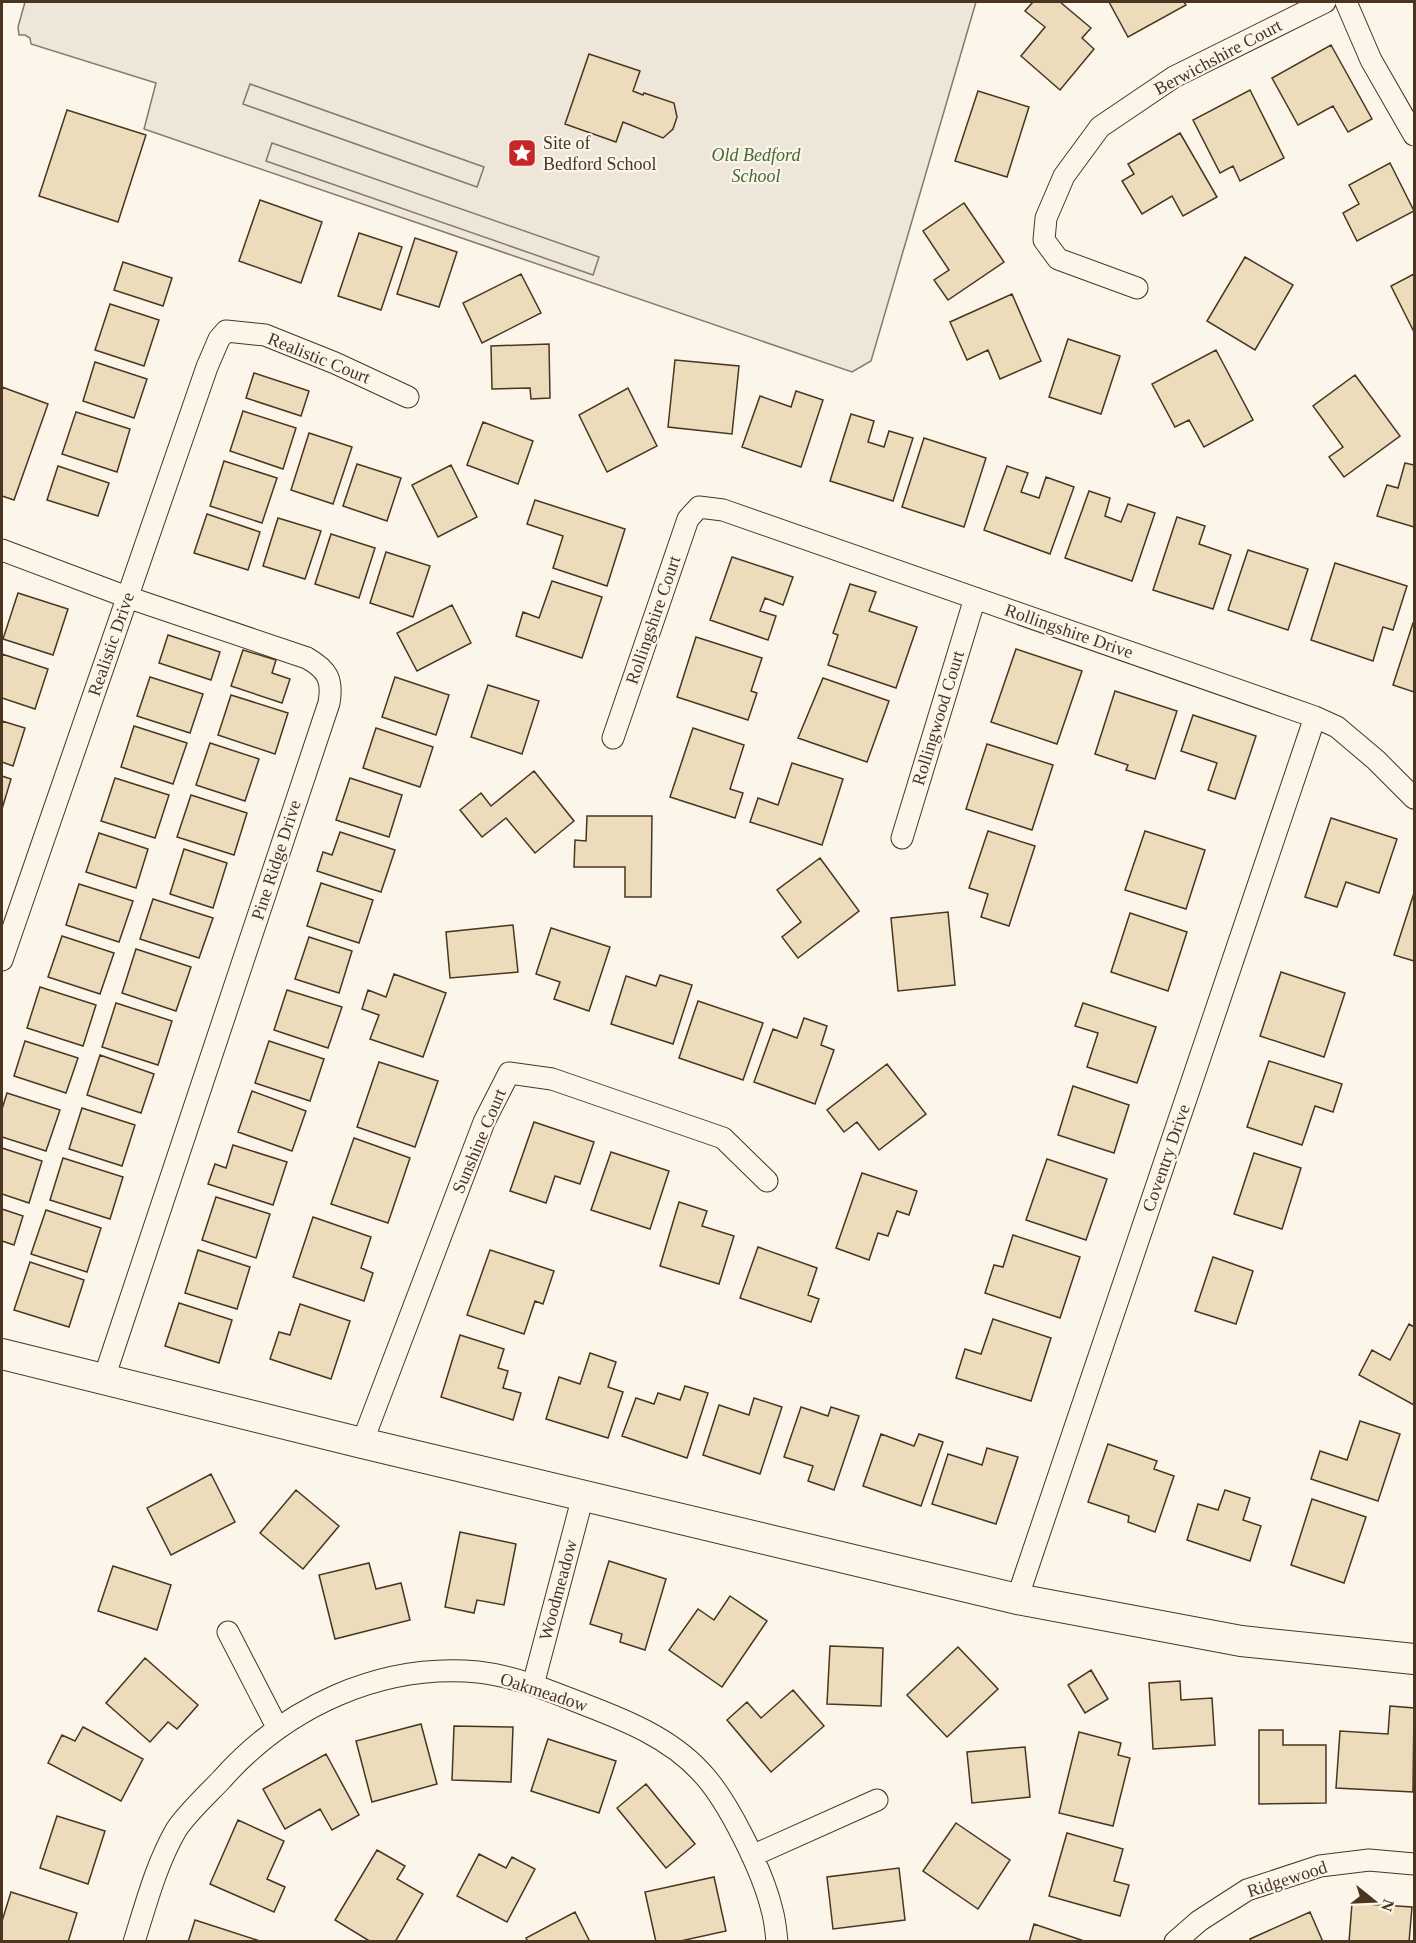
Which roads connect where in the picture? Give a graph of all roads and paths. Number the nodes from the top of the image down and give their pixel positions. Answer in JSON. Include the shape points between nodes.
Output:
{"nodes":[{"id":1,"x":1325,"y":2,"type":"edge"},
{"id":2,"x":1346,"y":2,"type":"edge"},
{"id":3,"x":1414,"y":135,"type":"edge"},
{"id":4,"x":1137,"y":288,"type":"dead end"},
{"id":5,"x":226,"y":331,"type":"joint"},
{"id":6,"x":408,"y":397,"type":"dead end"},
{"id":7,"x":699,"y":507,"type":"joint"},
{"id":8,"x":2,"y":550,"type":"edge"},
{"id":9,"x":127,"y":597,"type":"junction"},
{"id":10,"x":975,"y":598,"type":"junction"},
{"id":11,"x":1315,"y":717,"type":"junction"},
{"id":12,"x":613,"y":738,"type":"dead end"},
{"id":13,"x":1414,"y":798,"type":"edge"},
{"id":14,"x":902,"y":838,"type":"dead end"},
{"id":15,"x":2,"y":960,"type":"edge"},
{"id":16,"x":767,"y":1181,"type":"dead end"},
{"id":17,"x":2,"y":1354,"type":"edge"},
{"id":18,"x":104,"y":1378,"type":"junction"},
{"id":19,"x":362,"y":1443,"type":"junction"},
{"id":20,"x":583,"y":1496,"type":"junction"},
{"id":21,"x":1017,"y":1599,"type":"junction"},
{"id":22,"x":228,"y":1632,"type":"dead end"},
{"id":23,"x":1412,"y":1652,"type":"edge"},
{"id":24,"x":533,"y":1685,"type":"junction"},
{"id":25,"x":277,"y":1727,"type":"junction"},
{"id":26,"x":877,"y":1800,"type":"dead end"},
{"id":27,"x":752,"y":1856,"type":"junction"},
{"id":28,"x":1414,"y":1864,"type":"edge"},
{"id":29,"x":134,"y":1941,"type":"edge"},
{"id":30,"x":777,"y":1941,"type":"edge"},
{"id":31,"x":1175,"y":1941,"type":"edge"}],
"edges":[{"from":1,"to":4,"type":"street","name":"Berwichshire Court","via":[[1174,77],[1100,127],[1064,176],[1046,218],[1044,240],[1058,259]]},
{"from":2,"to":3,"type":"street","via":[[1371,60]]},
{"from":5,"to":6,"type":"street","name":"Realistic Court","via":[[265,335]]},
{"from":5,"to":9,"type":"street","name":"Realistic Drive","via":[[207,367]]},
{"from":7,"to":10,"type":"street","name":"Rollingshire Drive","via":[[723,510]]},
{"from":7,"to":12,"type":"street","name":"Rollingshire Court","via":[[688,519]]},
{"from":8,"to":9,"type":"street","name":"Pine Ridge Drive"},
{"from":9,"to":15,"type":"street","name":"Realistic Drive"},
{"from":9,"to":18,"type":"street","name":"Pine Ridge Drive","via":[[307,658],[327,674],[331,691]]},
{"from":10,"to":11,"type":"street","name":"Rollingshire Drive"},
{"from":10,"to":14,"type":"street","name":"Rollingwood Court"},
{"from":11,"to":13,"type":"street","name":"Rollingshire Drive","via":[[1337,727]]},
{"from":11,"to":21,"type":"street","name":"Coventry Drive"},
{"from":16,"to":19,"type":"street","name":"Sunshine Court","via":[[723,1138],[552,1079],[509,1073],[484,1122]]},
{"from":17,"to":18,"type":"street"},
{"from":18,"to":19,"type":"street"},
{"from":19,"to":20,"type":"street"},
{"from":20,"to":21,"type":"street"},
{"from":20,"to":24,"type":"street","name":"Woodmeadow"},
{"from":21,"to":23,"type":"street","via":[[1241,1641]]},
{"from":22,"to":25,"type":"street"},
{"from":24,"to":25,"type":"street","name":"Oakmeadow","via":[[480,1672],[425,1672],[358,1686]]},
{"from":24,"to":27,"type":"street","name":"Oakmeadow","via":[[628,1721],[666,1743],[701,1772],[724,1803]]},
{"from":25,"to":29,"type":"street","name":"Oakmeadow","via":[[240,1759],[177,1828],[159,1865]]},
{"from":26,"to":27,"type":"street"},
{"from":27,"to":30,"type":"street","name":"Oakmeadow","via":[[772,1909]]},
{"from":28,"to":31,"type":"street","name":"Ridgewood","via":[[1369,1860],[1320,1866],[1247,1890]]}]}
